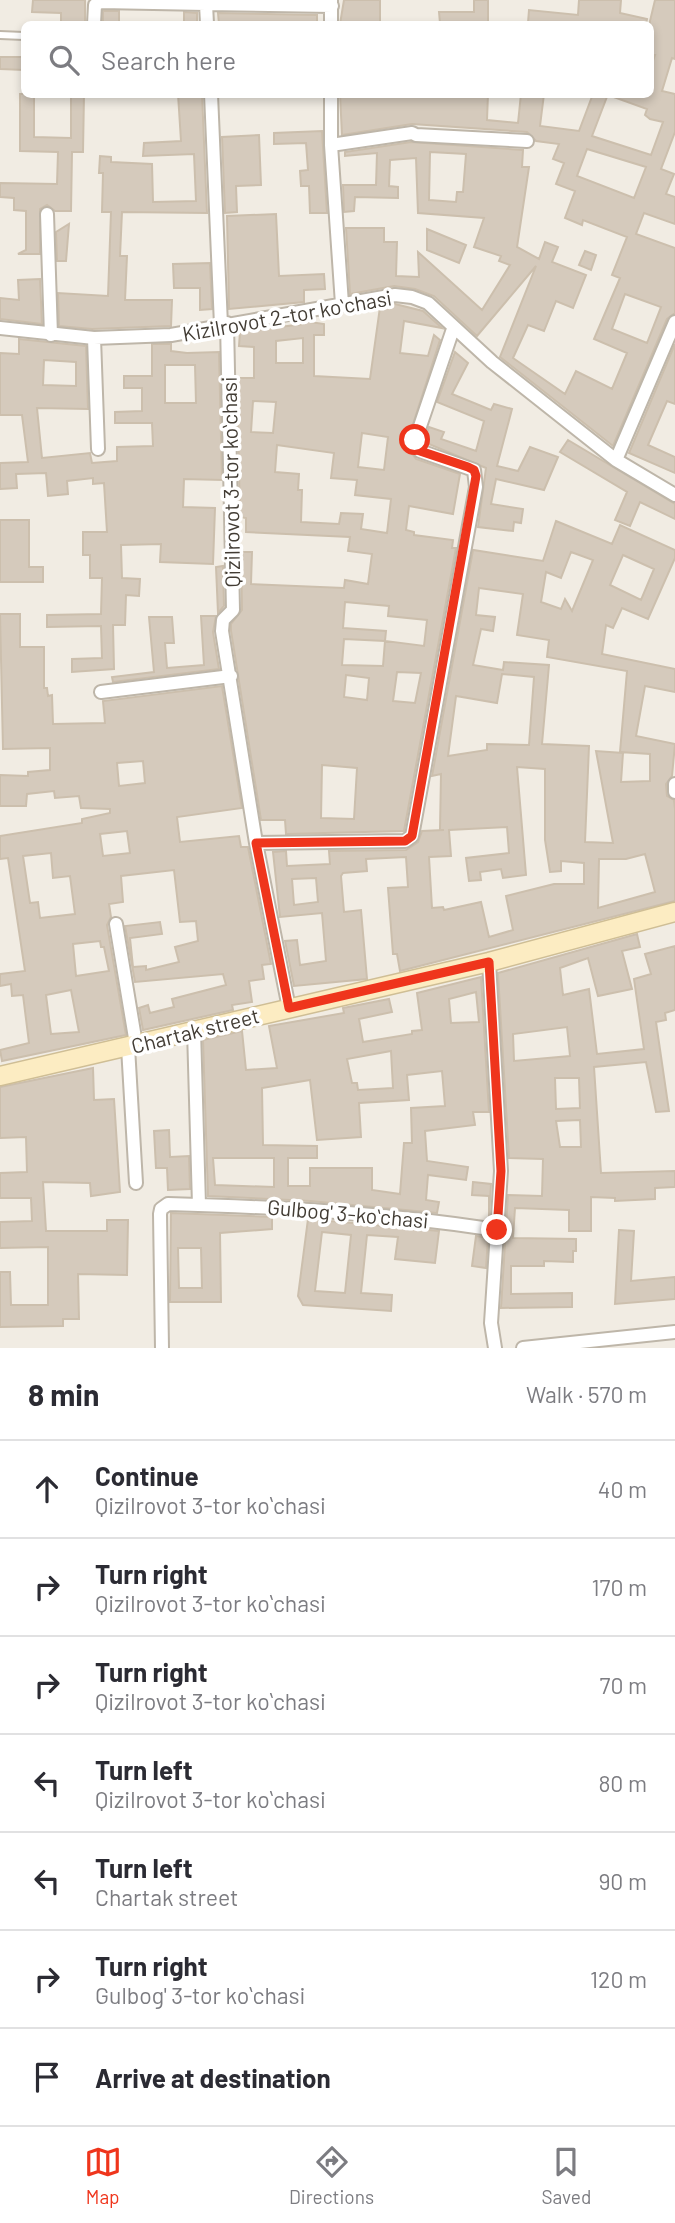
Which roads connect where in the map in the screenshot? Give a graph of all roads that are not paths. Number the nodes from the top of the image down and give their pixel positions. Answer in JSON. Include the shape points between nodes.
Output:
{"nodes":[{"id":1,"x":331,"y":3,"type":"edge"},
{"id":2,"x":206,"y":4,"type":"junction"},
{"id":3,"x":94,"y":21,"type":"edge"},
{"id":4,"x":207,"y":21,"type":"edge"},
{"id":5,"x":331,"y":21,"type":"edge"},
{"id":6,"x":0,"y":35,"type":"edge"},
{"id":7,"x":21,"y":36,"type":"edge"},
{"id":8,"x":211,"y":98,"type":"edge"},
{"id":9,"x":331,"y":98,"type":"edge"},
{"id":10,"x":527,"y":141,"type":"dead end"},
{"id":11,"x":331,"y":145,"type":"junction"},
{"id":12,"x":47,"y":214,"type":"dead end"},
{"id":13,"x":342,"y":304,"type":"junction"},
{"id":14,"x":675,"y":322,"type":"edge"},
{"id":15,"x":224,"y":324,"type":"junction"},
{"id":16,"x":0,"y":328,"type":"edge"},
{"id":17,"x":453,"y":329,"type":"junction"},
{"id":18,"x":51,"y":335,"type":"junction"},
{"id":19,"x":94,"y":338,"type":"junction"},
{"id":20,"x":98,"y":449,"type":"dead end"},
{"id":21,"x":616,"y":460,"type":"junction"},
{"id":22,"x":675,"y":495,"type":"edge"},
{"id":23,"x":231,"y":676,"type":"junction"},
{"id":24,"x":101,"y":692,"type":"dead end"},
{"id":25,"x":675,"y":784,"type":"edge"},
{"id":26,"x":675,"y":792,"type":"edge"},
{"id":27,"x":256,"y":843,"type":"junction"},
{"id":28,"x":675,"y":912,"type":"edge"},
{"id":29,"x":116,"y":924,"type":"dead end"},
{"id":30,"x":489,"y":962,"type":"junction"},
{"id":31,"x":289,"y":1008,"type":"junction"},
{"id":32,"x":194,"y":1030,"type":"junction"},
{"id":33,"x":132,"y":1045,"type":"junction"},
{"id":34,"x":0,"y":1076,"type":"edge"},
{"id":35,"x":136,"y":1183,"type":"dead end"},
{"id":36,"x":199,"y":1205,"type":"junction"},
{"id":37,"x":497,"y":1230,"type":"junction"},
{"id":38,"x":675,"y":1332,"type":"edge"},
{"id":39,"x":162,"y":1348,"type":"edge"},
{"id":40,"x":495,"y":1348,"type":"edge"},
{"id":41,"x":523,"y":1348,"type":"edge"}],
"edges":[{"from":1,"to":2,"type":"street"},
{"from":1,"to":5,"type":"street"},
{"from":2,"to":3,"type":"street","via":[[100,2],[95,5]]},
{"from":2,"to":4,"type":"street"},
{"from":6,"to":7,"type":"lane"},
{"from":8,"to":15,"type":"street","name":"Qizilrovot 3-tor koʻchasi"},
{"from":9,"to":11,"type":"street"},
{"from":10,"to":11,"type":"street","via":[[412,132]]},
{"from":11,"to":13,"type":"street"},
{"from":12,"to":18,"type":"street"},
{"from":13,"to":15,"type":"street","name":"Kizilrovot 2-tor koʻchasi"},
{"from":13,"to":17,"type":"street","name":"Kizilrovot 2-tor koʻchasi","via":[[395,295],[412,297],[428,303]]},
{"from":14,"to":21,"type":"street"},
{"from":15,"to":19,"type":"street","name":"Kizilrovot 2-tor koʻchasi","via":[[171,335]]},
{"from":15,"to":23,"type":"street","name":"Qizilrovot 3-tor koʻchasi","via":[[233,610],[223,620],[222,631]]},
{"from":16,"to":18,"type":"street","name":"Kizilrovot 2-tor koʻchasi"},
{"from":17,"to":21,"type":"street","name":"Kizilrovot 2-tor koʻchasi"},
{"from":17,"to":27,"type":"street","via":[[414,444],[420,451],[474,470],[476,487],[412,836],[405,841]]},
{"from":18,"to":19,"type":"street","name":"Kizilrovot 2-tor koʻchasi"},
{"from":19,"to":20,"type":"street"},
{"from":21,"to":22,"type":"street","name":"Kizilrovot 2-tor koʻchasi"},
{"from":23,"to":24,"type":"street"},
{"from":23,"to":27,"type":"street","name":"Qizilrovot 3-tor koʻchasi"},
{"from":25,"to":26,"type":"street"},
{"from":27,"to":31,"type":"street","name":"Qizilrovot 3-tor koʻchasi"},
{"from":28,"to":30,"type":"main road","name":"Chartak street"},
{"from":29,"to":33,"type":"street"},
{"from":30,"to":31,"type":"main road","name":"Chartak street"},
{"from":30,"to":37,"type":"street","via":[[501,1171]]},
{"from":31,"to":32,"type":"main road","name":"Chartak street"},
{"from":32,"to":33,"type":"main road","name":"Chartak street"},
{"from":32,"to":36,"type":"street"},
{"from":33,"to":34,"type":"main road","name":"Chartak street"},
{"from":33,"to":35,"type":"street"},
{"from":36,"to":37,"type":"street","name":"Gulbog' 3-koʻchasi","via":[[310,1208],[417,1217]]},
{"from":36,"to":39,"type":"street","name":"Gulbog' 3-koʻchasi","via":[[168,1204],[160,1211]]},
{"from":37,"to":40,"type":"street","via":[[491,1322]]},
{"from":38,"to":41,"type":"street"}]}
